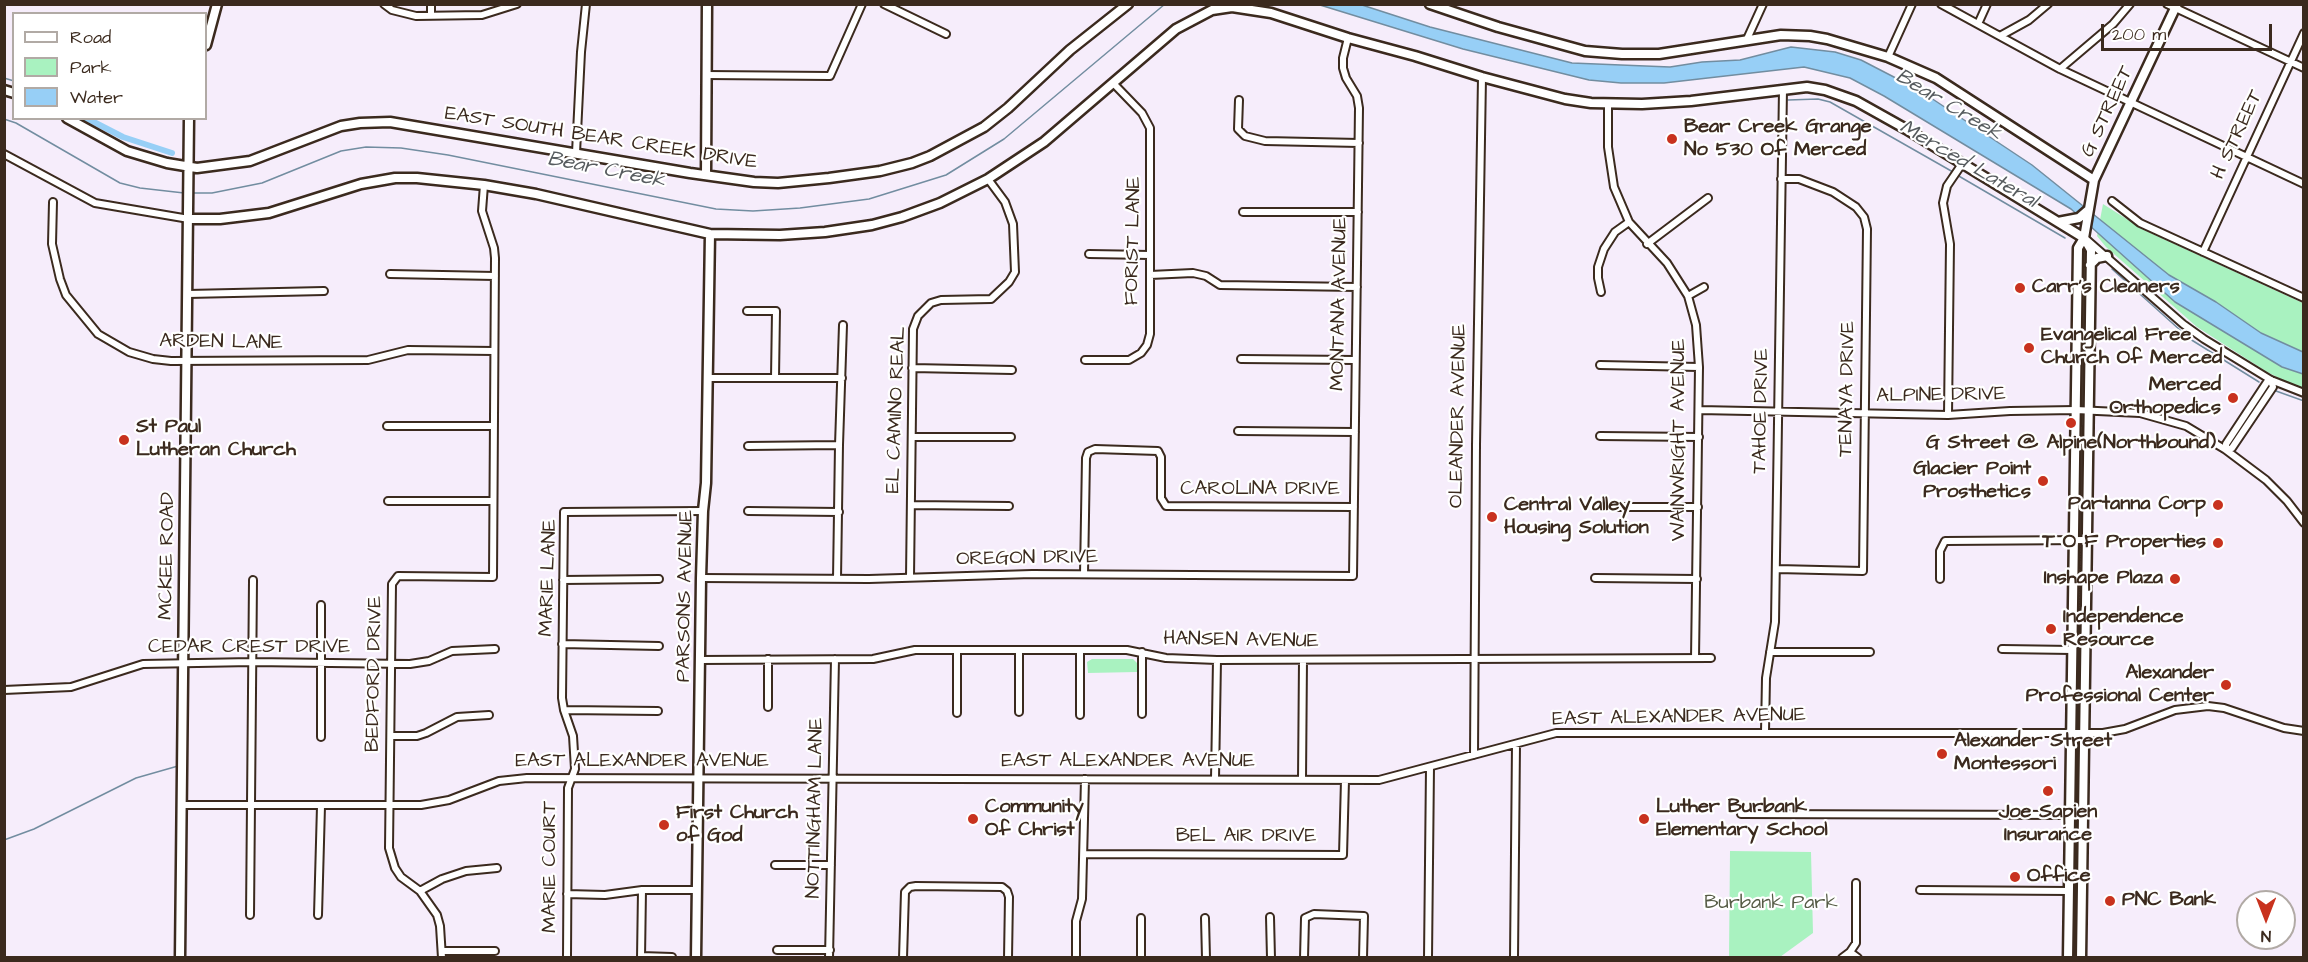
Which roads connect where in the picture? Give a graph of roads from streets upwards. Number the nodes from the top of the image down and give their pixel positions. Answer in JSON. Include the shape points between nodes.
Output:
{"nodes":[{"id":1,"x":217,"y":4,"type":"edge"},
{"id":2,"x":384,"y":4,"type":"edge"},
{"id":3,"x":431,"y":4,"type":"edge"},
{"id":4,"x":517,"y":4,"type":"edge"},
{"id":5,"x":586,"y":4,"type":"edge"},
{"id":6,"x":707,"y":4,"type":"edge"},
{"id":7,"x":862,"y":4,"type":"edge"},
{"id":8,"x":884,"y":4,"type":"edge"},
{"id":9,"x":1128,"y":4,"type":"edge"},
{"id":10,"x":1430,"y":4,"type":"edge"},
{"id":11,"x":1763,"y":4,"type":"edge"},
{"id":12,"x":1912,"y":4,"type":"edge"},
{"id":13,"x":1941,"y":4,"type":"edge"},
{"id":14,"x":1987,"y":4,"type":"edge"},
{"id":15,"x":2048,"y":4,"type":"edge"},
{"id":16,"x":2130,"y":4,"type":"edge"},
{"id":17,"x":2173,"y":6,"type":"edge"},
{"id":18,"x":501,"y":7,"type":"edge"},
{"id":19,"x":899,"y":8,"type":"edge"},
{"id":20,"x":431,"y":16,"type":"junction"},
{"id":21,"x":1978,"y":24,"type":"junction"},
{"id":22,"x":2304,"y":33,"type":"edge"},
{"id":23,"x":946,"y":34,"type":"dead end"},
{"id":24,"x":2000,"y":36,"type":"junction"},
{"id":25,"x":1348,"y":38,"type":"junction"},
{"id":26,"x":1747,"y":39,"type":"junction"},
{"id":27,"x":207,"y":41,"type":"edge"},
{"id":28,"x":1888,"y":57,"type":"junction"},
{"id":29,"x":2290,"y":62,"type":"junction"},
{"id":30,"x":2304,"y":68,"type":"edge"},
{"id":31,"x":2060,"y":69,"type":"junction"},
{"id":32,"x":706,"y":75,"type":"junction"},
{"id":33,"x":1482,"y":77,"type":"junction"},
{"id":34,"x":1113,"y":84,"type":"junction"},
{"id":35,"x":1783,"y":89,"type":"junction"},
{"id":36,"x":1239,"y":100,"type":"dead end"},
{"id":37,"x":2131,"y":103,"type":"junction"},
{"id":38,"x":1608,"y":105,"type":"junction"},
{"id":39,"x":71,"y":120,"type":"edge"},
{"id":40,"x":189,"y":120,"type":"edge"},
{"id":41,"x":1359,"y":143,"type":"junction"},
{"id":42,"x":576,"y":153,"type":"junction"},
{"id":43,"x":4,"y":154,"type":"edge"},
{"id":44,"x":2246,"y":157,"type":"junction"},
{"id":45,"x":188,"y":166,"type":"junction"},
{"id":46,"x":1958,"y":169,"type":"junction"},
{"id":47,"x":706,"y":175,"type":"junction"},
{"id":48,"x":1781,"y":179,"type":"junction"},
{"id":49,"x":987,"y":180,"type":"junction"},
{"id":50,"x":2094,"y":180,"type":"junction"},
{"id":51,"x":2304,"y":184,"type":"edge"},
{"id":52,"x":484,"y":185,"type":"junction"},
{"id":53,"x":1708,"y":198,"type":"dead end"},
{"id":54,"x":2112,"y":201,"type":"dead end"},
{"id":55,"x":53,"y":202,"type":"dead end"},
{"id":56,"x":2087,"y":211,"type":"junction"},
{"id":57,"x":1243,"y":212,"type":"dead end"},
{"id":58,"x":1358,"y":212,"type":"junction"},
{"id":59,"x":188,"y":215,"type":"junction"},
{"id":60,"x":1629,"y":222,"type":"junction"},
{"id":61,"x":2057,"y":222,"type":"junction"},
{"id":62,"x":710,"y":234,"type":"junction"},
{"id":63,"x":2084,"y":234,"type":"junction"},
{"id":64,"x":1647,"y":243,"type":"junction"},
{"id":65,"x":2203,"y":252,"type":"junction"},
{"id":66,"x":1089,"y":254,"type":"dead end"},
{"id":67,"x":1149,"y":255,"type":"junction"},
{"id":68,"x":2107,"y":256,"type":"junction"},
{"id":69,"x":2090,"y":265,"type":"junction"},
{"id":70,"x":390,"y":274,"type":"dead end"},
{"id":71,"x":1150,"y":275,"type":"junction"},
{"id":72,"x":495,"y":276,"type":"junction"},
{"id":73,"x":1357,"y":287,"type":"junction"},
{"id":74,"x":1704,"y":287,"type":"dead end"},
{"id":75,"x":324,"y":291,"type":"dead end"},
{"id":76,"x":1601,"y":292,"type":"dead end"},
{"id":77,"x":188,"y":294,"type":"junction"},
{"id":78,"x":1688,"y":296,"type":"junction"},
{"id":79,"x":2304,"y":298,"type":"edge"},
{"id":80,"x":747,"y":311,"type":"dead end"},
{"id":81,"x":843,"y":325,"type":"dead end"},
{"id":82,"x":494,"y":351,"type":"junction"},
{"id":83,"x":1241,"y":359,"type":"dead end"},
{"id":84,"x":1085,"y":360,"type":"dead end"},
{"id":85,"x":1355,"y":360,"type":"junction"},
{"id":86,"x":187,"y":361,"type":"junction"},
{"id":87,"x":1600,"y":365,"type":"dead end"},
{"id":88,"x":1699,"y":367,"type":"junction"},
{"id":89,"x":912,"y":368,"type":"junction"},
{"id":90,"x":1011,"y":370,"type":"dead end"},
{"id":91,"x":708,"y":378,"type":"junction"},
{"id":92,"x":775,"y":378,"type":"junction"},
{"id":93,"x":842,"y":378,"type":"junction"},
{"id":94,"x":2271,"y":380,"type":"junction"},
{"id":95,"x":2304,"y":393,"type":"edge"},
{"id":96,"x":2264,"y":394,"type":"junction"},
{"id":97,"x":2251,"y":406,"type":"junction"},
{"id":98,"x":1699,"y":410,"type":"junction"},
{"id":99,"x":2076,"y":410,"type":"junction"},
{"id":100,"x":2088,"y":410,"type":"junction"},
{"id":101,"x":2258,"y":410,"type":"junction"},
{"id":102,"x":1778,"y":412,"type":"junction"},
{"id":103,"x":1864,"y":413,"type":"junction"},
{"id":104,"x":1948,"y":415,"type":"junction"},
{"id":105,"x":387,"y":426,"type":"dead end"},
{"id":106,"x":494,"y":426,"type":"junction"},
{"id":107,"x":1238,"y":431,"type":"dead end"},
{"id":108,"x":1355,"y":432,"type":"junction"},
{"id":109,"x":1600,"y":436,"type":"dead end"},
{"id":110,"x":912,"y":437,"type":"junction"},
{"id":111,"x":1011,"y":437,"type":"dead end"},
{"id":112,"x":1699,"y":437,"type":"junction"},
{"id":113,"x":839,"y":445,"type":"junction"},
{"id":114,"x":748,"y":446,"type":"dead end"},
{"id":115,"x":2226,"y":450,"type":"junction"},
{"id":116,"x":388,"y":501,"type":"dead end"},
{"id":117,"x":493,"y":501,"type":"junction"},
{"id":118,"x":911,"y":504,"type":"junction"},
{"id":119,"x":1009,"y":506,"type":"dead end"},
{"id":120,"x":1354,"y":507,"type":"junction"},
{"id":121,"x":1596,"y":507,"type":"dead end"},
{"id":122,"x":1698,"y":507,"type":"junction"},
{"id":123,"x":703,"y":512,"type":"junction"},
{"id":124,"x":748,"y":512,"type":"dead end"},
{"id":125,"x":839,"y":512,"type":"junction"},
{"id":126,"x":2304,"y":523,"type":"edge"},
{"id":127,"x":2074,"y":540,"type":"junction"},
{"id":128,"x":2086,"y":540,"type":"junction"},
{"id":129,"x":1777,"y":569,"type":"junction"},
{"id":130,"x":1084,"y":574,"type":"junction"},
{"id":131,"x":1353,"y":576,"type":"joint"},
{"id":132,"x":910,"y":577,"type":"junction"},
{"id":133,"x":701,"y":578,"type":"junction"},
{"id":134,"x":1595,"y":578,"type":"dead end"},
{"id":135,"x":659,"y":579,"type":"dead end"},
{"id":136,"x":837,"y":579,"type":"junction"},
{"id":137,"x":1697,"y":579,"type":"junction"},
{"id":138,"x":1940,"y":579,"type":"dead end"},
{"id":139,"x":253,"y":580,"type":"dead end"},
{"id":140,"x":563,"y":580,"type":"junction"},
{"id":141,"x":321,"y":605,"type":"dead end"},
{"id":142,"x":562,"y":644,"type":"junction"},
{"id":143,"x":659,"y":646,"type":"dead end"},
{"id":144,"x":495,"y":649,"type":"dead end"},
{"id":145,"x":2002,"y":649,"type":"dead end"},
{"id":146,"x":957,"y":650,"type":"junction"},
{"id":147,"x":1019,"y":650,"type":"junction"},
{"id":148,"x":1080,"y":650,"type":"junction"},
{"id":149,"x":2072,"y":650,"type":"junction"},
{"id":150,"x":1142,"y":652,"type":"junction"},
{"id":151,"x":1770,"y":652,"type":"junction"},
{"id":152,"x":1870,"y":652,"type":"dead end"},
{"id":153,"x":1475,"y":658,"type":"junction"},
{"id":154,"x":1695,"y":658,"type":"junction"},
{"id":155,"x":1711,"y":658,"type":"dead end"},
{"id":156,"x":768,"y":659,"type":"junction"},
{"id":157,"x":835,"y":659,"type":"junction"},
{"id":158,"x":700,"y":660,"type":"junction"},
{"id":159,"x":1216,"y":660,"type":"junction"},
{"id":160,"x":1303,"y":660,"type":"junction"},
{"id":161,"x":252,"y":662,"type":"junction"},
{"id":162,"x":183,"y":663,"type":"junction"},
{"id":163,"x":321,"y":663,"type":"junction"},
{"id":164,"x":392,"y":664,"type":"junction"},
{"id":165,"x":4,"y":690,"type":"edge"},
{"id":166,"x":768,"y":707,"type":"dead end"},
{"id":167,"x":564,"y":711,"type":"junction"},
{"id":168,"x":658,"y":711,"type":"dead end"},
{"id":169,"x":1019,"y":712,"type":"dead end"},
{"id":170,"x":957,"y":713,"type":"dead end"},
{"id":171,"x":1142,"y":714,"type":"dead end"},
{"id":172,"x":489,"y":715,"type":"dead end"},
{"id":173,"x":1080,"y":715,"type":"dead end"},
{"id":174,"x":2304,"y":731,"type":"edge"},
{"id":175,"x":1765,"y":732,"type":"junction"},
{"id":176,"x":2071,"y":732,"type":"junction"},
{"id":177,"x":2084,"y":732,"type":"junction"},
{"id":178,"x":391,"y":736,"type":"junction"},
{"id":179,"x":321,"y":737,"type":"dead end"},
{"id":180,"x":1516,"y":744,"type":"junction"},
{"id":181,"x":1474,"y":755,"type":"junction"},
{"id":182,"x":1430,"y":767,"type":"junction"},
{"id":183,"x":571,"y":778,"type":"junction"},
{"id":184,"x":699,"y":778,"type":"junction"},
{"id":185,"x":833,"y":778,"type":"junction"},
{"id":186,"x":1085,"y":779,"type":"junction"},
{"id":187,"x":1215,"y":779,"type":"junction"},
{"id":188,"x":1302,"y":779,"type":"junction"},
{"id":189,"x":1344,"y":780,"type":"junction"},
{"id":190,"x":182,"y":805,"type":"junction"},
{"id":191,"x":252,"y":806,"type":"junction"},
{"id":192,"x":321,"y":806,"type":"junction"},
{"id":193,"x":389,"y":806,"type":"junction"},
{"id":194,"x":1741,"y":814,"type":"dead end"},
{"id":195,"x":2070,"y":815,"type":"junction"},
{"id":196,"x":1084,"y":854,"type":"junction"},
{"id":197,"x":775,"y":864,"type":"dead end"},
{"id":198,"x":831,"y":864,"type":"junction"},
{"id":199,"x":497,"y":868,"type":"dead end"},
{"id":200,"x":1856,"y":883,"type":"dead end"},
{"id":201,"x":642,"y":890,"type":"junction"},
{"id":202,"x":697,"y":890,"type":"junction"},
{"id":203,"x":420,"y":891,"type":"junction"},
{"id":204,"x":1920,"y":891,"type":"dead end"},
{"id":205,"x":2069,"y":891,"type":"junction"},
{"id":206,"x":567,"y":894,"type":"junction"},
{"id":207,"x":250,"y":915,"type":"dead end"},
{"id":208,"x":318,"y":915,"type":"dead end"},
{"id":209,"x":1270,"y":916,"type":"dead end"},
{"id":210,"x":1141,"y":918,"type":"dead end"},
{"id":211,"x":1205,"y":918,"type":"dead end"},
{"id":212,"x":777,"y":950,"type":"dead end"},
{"id":213,"x":830,"y":950,"type":"junction"},
{"id":214,"x":495,"y":951,"type":"dead end"},
{"id":215,"x":1850,"y":952,"type":"junction"},
{"id":216,"x":442,"y":954,"type":"edge"},
{"id":217,"x":180,"y":957,"type":"edge"},
{"id":218,"x":567,"y":957,"type":"edge"},
{"id":219,"x":641,"y":957,"type":"edge"},
{"id":220,"x":672,"y":957,"type":"edge"},
{"id":221,"x":696,"y":957,"type":"edge"},
{"id":222,"x":830,"y":957,"type":"edge"},
{"id":223,"x":903,"y":957,"type":"edge"},
{"id":224,"x":1008,"y":957,"type":"edge"},
{"id":225,"x":1076,"y":957,"type":"edge"},
{"id":226,"x":1141,"y":957,"type":"edge"},
{"id":227,"x":1206,"y":957,"type":"edge"},
{"id":228,"x":1271,"y":957,"type":"edge"},
{"id":229,"x":1304,"y":957,"type":"edge"},
{"id":230,"x":1363,"y":957,"type":"edge"},
{"id":231,"x":1428,"y":957,"type":"edge"},
{"id":232,"x":1514,"y":957,"type":"edge"},
{"id":233,"x":1842,"y":957,"type":"edge"},
{"id":234,"x":1858,"y":957,"type":"edge"},
{"id":235,"x":2068,"y":957,"type":"edge"},
{"id":236,"x":2081,"y":957,"type":"edge"}],
"edges":[{"from":1,"to":27,"type":"street"},
{"from":2,"to":20,"type":"street","via":[[409,15]]},
{"from":3,"to":20,"type":"street"},
{"from":4,"to":18,"type":"street"},
{"from":5,"to":42,"type":"street"},
{"from":6,"to":32,"type":"street"},
{"from":7,"to":32,"type":"street","via":[[830,76]]},
{"from":8,"to":19,"type":"street"},
{"from":9,"to":47,"type":"street","name":"EAST SOUTH BEAR CREEK DRIVE","via":[[984,127],[930,156],[880,171],[778,183]]},
{"from":10,"to":26,"type":"street","via":[[1585,51],[1659,54]]},
{"from":11,"to":26,"type":"street"},
{"from":12,"to":28,"type":"street"},
{"from":13,"to":21,"type":"street"},
{"from":14,"to":21,"type":"street"},
{"from":15,"to":24,"type":"street"},
{"from":16,"to":31,"type":"street","via":[[2113,24]]},
{"from":17,"to":29,"type":"street"},
{"from":17,"to":37,"type":"street","name":"G STREET"},
{"from":18,"to":20,"type":"street","via":[[482,15]]},
{"from":19,"to":23,"type":"street"},
{"from":21,"to":24,"type":"street"},
{"from":22,"to":29,"type":"street","name":"H STREET"},
{"from":24,"to":31,"type":"street"},
{"from":25,"to":33,"type":"street"},
{"from":25,"to":34,"type":"street","via":[[1252,8],[1212,10],[1176,29]]},
{"from":25,"to":41,"type":"street","name":"MONTANA AVENUE","via":[[1343,68],[1357,96]]},
{"from":26,"to":28,"type":"street","via":[[1810,36]]},
{"from":28,"to":50,"type":"street","via":[[1936,78]]},
{"from":29,"to":30,"type":"street"},
{"from":29,"to":44,"type":"street","name":"H STREET"},
{"from":31,"to":37,"type":"street"},
{"from":32,"to":47,"type":"street"},
{"from":33,"to":38,"type":"street","via":[[1565,99]]},
{"from":33,"to":153,"type":"street","name":"OLEANDER AVENUE"},
{"from":34,"to":49,"type":"street","via":[[1044,142]]},
{"from":34,"to":67,"type":"street","name":"FORIST LANE","via":[[1142,113],[1150,128]]},
{"from":35,"to":38,"type":"street","via":[[1691,102]]},
{"from":35,"to":46,"type":"street","via":[[1807,87],[1843,95],[1906,129]]},
{"from":35,"to":48,"type":"street","name":"TAHOE DRIVE"},
{"from":36,"to":41,"type":"street","via":[[1238,129],[1245,136],[1265,141]]},
{"from":37,"to":44,"type":"street"},
{"from":37,"to":50,"type":"street","name":"G STREET"},
{"from":38,"to":60,"type":"street","name":"WAINWRIGHT AVENUE","via":[[1608,147],[1614,187]]},
{"from":39,"to":45,"type":"street","name":"EAST SOUTH BEAR CREEK DRIVE","via":[[127,151]]},
{"from":40,"to":45,"type":"street","name":"MCKEE ROAD"},
{"from":41,"to":58,"type":"street","name":"MONTANA AVENUE"},
{"from":42,"to":45,"type":"street","name":"EAST SOUTH BEAR CREEK DRIVE","via":[[410,124],[373,122],[341,126],[250,160]]},
{"from":42,"to":47,"type":"street","name":"EAST SOUTH BEAR CREEK DRIVE"},
{"from":43,"to":59,"type":"street","via":[[95,203]]},
{"from":44,"to":51,"type":"street"},
{"from":44,"to":65,"type":"street","name":"H STREET"},
{"from":45,"to":59,"type":"street","name":"MCKEE ROAD"},
{"from":46,"to":61,"type":"street"},
{"from":46,"to":104,"type":"street","via":[[1947,186],[1943,203],[1950,244]]},
{"from":48,"to":102,"type":"street","name":"TAHOE DRIVE"},
{"from":48,"to":103,"type":"street","name":"TENAYA DRIVE","via":[[1799,179],[1824,187],[1856,207],[1864,217]]},
{"from":49,"to":62,"type":"street","via":[[940,203],[872,225],[780,235]]},
{"from":49,"to":89,"type":"street","name":"EL CAMINO REAL","via":[[1010,213],[1015,272],[991,299],[941,300],[923,309],[913,329]]},
{"from":50,"to":56,"type":"street","name":"G STREET"},
{"from":52,"to":59,"type":"street","via":[[388,179],[269,213],[220,219]]},
{"from":52,"to":62,"type":"street"},
{"from":52,"to":72,"type":"street","name":"BEDFORD DRIVE","via":[[482,211],[494,248]]},
{"from":53,"to":64,"type":"street"},
{"from":54,"to":65,"type":"street","via":[[2140,223]]},
{"from":55,"to":86,"type":"street","name":"ARDEN LANE","via":[[52,244],[60,279],[83,318],[105,339],[129,352],[153,359]]},
{"from":56,"to":61,"type":"street","via":[[2073,220]]},
{"from":56,"to":63,"type":"street","name":"G STREET"},
{"from":57,"to":58,"type":"street"},
{"from":58,"to":73,"type":"street","name":"MONTANA AVENUE"},
{"from":59,"to":77,"type":"street","name":"MCKEE ROAD"},
{"from":60,"to":64,"type":"street","name":"WAINWRIGHT AVENUE"},
{"from":60,"to":76,"type":"street","via":[[1615,232],[1604,249],[1598,267]]},
{"from":61,"to":63,"type":"street"},
{"from":62,"to":91,"type":"street","name":"PARSONS AVENUE"},
{"from":63,"to":68,"type":"street"},
{"from":63,"to":69,"type":"street","name":"G STREET","via":[[2091,250]]},
{"from":63,"to":99,"type":"street","name":"G STREET","via":[[2078,248]]},
{"from":64,"to":78,"type":"street","name":"WAINWRIGHT AVENUE","via":[[1667,263]]},
{"from":65,"to":79,"type":"street"},
{"from":66,"to":67,"type":"street"},
{"from":67,"to":71,"type":"street","name":"FORIST LANE"},
{"from":68,"to":69,"type":"street"},
{"from":68,"to":94,"type":"street","via":[[2183,324]]},
{"from":69,"to":100,"type":"street","name":"G STREET"},
{"from":70,"to":72,"type":"street"},
{"from":71,"to":73,"type":"street","via":[[1193,273],[1220,285]]},
{"from":71,"to":84,"type":"street","name":"FORIST LANE","via":[[1149,334],[1141,353],[1129,360]]},
{"from":72,"to":82,"type":"street","name":"BEDFORD DRIVE"},
{"from":73,"to":85,"type":"street","name":"MONTANA AVENUE"},
{"from":74,"to":78,"type":"street"},
{"from":75,"to":77,"type":"street"},
{"from":77,"to":86,"type":"street","name":"MCKEE ROAD"},
{"from":78,"to":88,"type":"street","name":"WAINWRIGHT AVENUE","via":[[1696,325]]},
{"from":80,"to":92,"type":"street","via":[[776,311]]},
{"from":81,"to":93,"type":"street"},
{"from":82,"to":86,"type":"street","name":"ARDEN LANE","via":[[408,350],[368,360]]},
{"from":82,"to":106,"type":"street","name":"BEDFORD DRIVE"},
{"from":83,"to":85,"type":"street"},
{"from":85,"to":108,"type":"street","name":"MONTANA AVENUE"},
{"from":86,"to":162,"type":"street","name":"MCKEE ROAD"},
{"from":87,"to":88,"type":"street"},
{"from":88,"to":98,"type":"street","name":"WAINWRIGHT AVENUE"},
{"from":89,"to":90,"type":"street"},
{"from":89,"to":110,"type":"street","name":"EL CAMINO REAL"},
{"from":91,"to":92,"type":"street"},
{"from":91,"to":123,"type":"street","name":"PARSONS AVENUE"},
{"from":92,"to":93,"type":"street"},
{"from":93,"to":113,"type":"street"},
{"from":94,"to":95,"type":"street"},
{"from":94,"to":96,"type":"street"},
{"from":96,"to":97,"type":"street"},
{"from":96,"to":101,"type":"street"},
{"from":97,"to":101,"type":"street"},
{"from":97,"to":115,"type":"street"},
{"from":98,"to":102,"type":"street","name":"ALPINE DRIVE"},
{"from":98,"to":112,"type":"street","name":"WAINWRIGHT AVENUE"},
{"from":99,"to":100,"type":"street","name":"ALPINE DRIVE"},
{"from":99,"to":104,"type":"street","name":"ALPINE DRIVE"},
{"from":99,"to":127,"type":"street","name":"G STREET"},
{"from":100,"to":115,"type":"street","name":"ALPINE DRIVE","via":[[2166,419]]},
{"from":100,"to":128,"type":"street","name":"G STREET"},
{"from":101,"to":115,"type":"street","via":[[2232,448]]},
{"from":102,"to":103,"type":"street","name":"ALPINE DRIVE"},
{"from":102,"to":129,"type":"street","name":"TAHOE DRIVE"},
{"from":103,"to":104,"type":"street","name":"ALPINE DRIVE"},
{"from":103,"to":129,"type":"street","name":"TENAYA DRIVE","via":[[1863,571]]},
{"from":105,"to":106,"type":"street"},
{"from":106,"to":117,"type":"street","name":"BEDFORD DRIVE"},
{"from":107,"to":108,"type":"street"},
{"from":108,"to":120,"type":"street","name":"MONTANA AVENUE"},
{"from":109,"to":112,"type":"street"},
{"from":110,"to":111,"type":"street"},
{"from":110,"to":118,"type":"street","name":"EL CAMINO REAL"},
{"from":112,"to":122,"type":"street","name":"WAINWRIGHT AVENUE"},
{"from":113,"to":114,"type":"street"},
{"from":113,"to":125,"type":"street"},
{"from":115,"to":126,"type":"street","name":"ALPINE DRIVE","via":[[2266,480]]},
{"from":116,"to":117,"type":"street"},
{"from":117,"to":164,"type":"street","name":"BEDFORD DRIVE","via":[[493,577],[398,576],[392,584]]},
{"from":118,"to":119,"type":"street"},
{"from":118,"to":132,"type":"street","name":"EL CAMINO REAL"},
{"from":120,"to":130,"type":"street","name":"CAROLINA DRIVE","via":[[1166,506],[1161,498],[1158,451],[1095,449],[1086,458]]},
{"from":120,"to":131,"type":"street","name":"MONTANA AVENUE"},
{"from":121,"to":122,"type":"street"},
{"from":122,"to":137,"type":"street","name":"WAINWRIGHT AVENUE"},
{"from":123,"to":133,"type":"street","name":"PARSONS AVENUE"},
{"from":123,"to":140,"type":"street","name":"MARIE LANE","via":[[564,512]]},
{"from":124,"to":125,"type":"street"},
{"from":125,"to":136,"type":"street"},
{"from":127,"to":128,"type":"street"},
{"from":127,"to":138,"type":"street","via":[[1945,541],[1940,551]]},
{"from":127,"to":149,"type":"street","name":"G STREET"},
{"from":128,"to":177,"type":"street","name":"G STREET"},
{"from":129,"to":151,"type":"street","name":"TAHOE DRIVE"},
{"from":130,"to":131,"type":"street","name":"OREGON DRIVE"},
{"from":130,"to":132,"type":"street","name":"OREGON DRIVE"},
{"from":132,"to":136,"type":"street","name":"OREGON DRIVE"},
{"from":133,"to":136,"type":"street","name":"OREGON DRIVE"},
{"from":133,"to":158,"type":"street","name":"PARSONS AVENUE"},
{"from":134,"to":137,"type":"street"},
{"from":135,"to":140,"type":"street"},
{"from":137,"to":154,"type":"street","name":"WAINWRIGHT AVENUE"},
{"from":139,"to":161,"type":"street"},
{"from":140,"to":142,"type":"street","name":"MARIE LANE"},
{"from":141,"to":163,"type":"street"},
{"from":142,"to":143,"type":"street"},
{"from":142,"to":167,"type":"street","name":"MARIE LANE"},
{"from":144,"to":164,"type":"street","name":"CEDAR CREST DRIVE","via":[[452,651],[421,663]]},
{"from":145,"to":149,"type":"street"},
{"from":146,"to":147,"type":"street","name":"HANSEN AVENUE"},
{"from":146,"to":157,"type":"street","name":"HANSEN AVENUE","via":[[915,650],[880,658]]},
{"from":146,"to":170,"type":"street"},
{"from":147,"to":148,"type":"street","name":"HANSEN AVENUE"},
{"from":147,"to":169,"type":"street"},
{"from":148,"to":150,"type":"street","name":"HANSEN AVENUE"},
{"from":148,"to":173,"type":"street"},
{"from":149,"to":176,"type":"street","name":"G STREET"},
{"from":150,"to":159,"type":"street","name":"HANSEN AVENUE","via":[[1166,658]]},
{"from":150,"to":171,"type":"street"},
{"from":151,"to":152,"type":"street"},
{"from":151,"to":175,"type":"street","name":"TAHOE DRIVE"},
{"from":153,"to":154,"type":"street","name":"HANSEN AVENUE"},
{"from":153,"to":160,"type":"street","name":"HANSEN AVENUE"},
{"from":153,"to":181,"type":"street","name":"OLEANDER AVENUE"},
{"from":154,"to":155,"type":"street","name":"HANSEN AVENUE"},
{"from":156,"to":157,"type":"street","name":"HANSEN AVENUE"},
{"from":156,"to":158,"type":"street","name":"HANSEN AVENUE"},
{"from":156,"to":166,"type":"street"},
{"from":157,"to":185,"type":"street","name":"NOTTINGHAM LANE"},
{"from":158,"to":184,"type":"street","name":"PARSONS AVENUE"},
{"from":159,"to":160,"type":"street","name":"HANSEN AVENUE"},
{"from":159,"to":187,"type":"street"},
{"from":160,"to":188,"type":"street"},
{"from":161,"to":162,"type":"street","name":"CEDAR CREST DRIVE"},
{"from":161,"to":163,"type":"street","name":"CEDAR CREST DRIVE"},
{"from":161,"to":191,"type":"street"},
{"from":162,"to":165,"type":"street","name":"CEDAR CREST DRIVE","via":[[133,666],[71,687]]},
{"from":162,"to":190,"type":"street","name":"MCKEE ROAD"},
{"from":163,"to":164,"type":"street","name":"CEDAR CREST DRIVE"},
{"from":163,"to":179,"type":"street"},
{"from":164,"to":178,"type":"street","name":"BEDFORD DRIVE"},
{"from":167,"to":168,"type":"street"},
{"from":167,"to":183,"type":"street","name":"MARIE LANE","via":[[574,742]]},
{"from":172,"to":178,"type":"street","via":[[457,717],[426,733]]},
{"from":174,"to":177,"type":"street","name":"EAST ALEXANDER AVENUE","via":[[2208,706],[2175,710],[2125,729]]},
{"from":175,"to":176,"type":"street","name":"EAST ALEXANDER AVENUE"},
{"from":175,"to":180,"type":"street","name":"EAST ALEXANDER AVENUE","via":[[1556,733]]},
{"from":176,"to":177,"type":"street","name":"EAST ALEXANDER AVENUE"},
{"from":176,"to":195,"type":"street","name":"G STREET"},
{"from":177,"to":236,"type":"street","name":"G STREET"},
{"from":178,"to":193,"type":"street","name":"BEDFORD DRIVE"},
{"from":180,"to":181,"type":"street","name":"EAST ALEXANDER AVENUE"},
{"from":180,"to":232,"type":"street"},
{"from":181,"to":182,"type":"street","name":"EAST ALEXANDER AVENUE"},
{"from":182,"to":189,"type":"street","name":"EAST ALEXANDER AVENUE","via":[[1379,780]]},
{"from":182,"to":231,"type":"street"},
{"from":183,"to":184,"type":"street","name":"EAST ALEXANDER AVENUE"},
{"from":183,"to":193,"type":"street","name":"EAST ALEXANDER AVENUE","via":[[513,779],[444,802]]},
{"from":183,"to":206,"type":"street","name":"MARIE COURT"},
{"from":184,"to":185,"type":"street","name":"EAST ALEXANDER AVENUE"},
{"from":184,"to":202,"type":"street","name":"PARSONS AVENUE"},
{"from":185,"to":186,"type":"street","name":"EAST ALEXANDER AVENUE"},
{"from":185,"to":198,"type":"street","name":"NOTTINGHAM LANE"},
{"from":186,"to":187,"type":"street","name":"EAST ALEXANDER AVENUE"},
{"from":186,"to":196,"type":"street"},
{"from":187,"to":188,"type":"street","name":"EAST ALEXANDER AVENUE"},
{"from":188,"to":189,"type":"street","name":"EAST ALEXANDER AVENUE"},
{"from":189,"to":196,"type":"street","name":"BEL AIR DRIVE","via":[[1343,855]]},
{"from":190,"to":191,"type":"street","name":"EAST ALEXANDER AVENUE"},
{"from":190,"to":217,"type":"street","name":"MCKEE ROAD"},
{"from":191,"to":192,"type":"street","name":"EAST ALEXANDER AVENUE"},
{"from":191,"to":207,"type":"street"},
{"from":192,"to":193,"type":"street","name":"EAST ALEXANDER AVENUE"},
{"from":192,"to":208,"type":"street"},
{"from":193,"to":203,"type":"street","name":"BEDFORD DRIVE","via":[[389,848],[395,868],[400,877]]},
{"from":194,"to":195,"type":"street"},
{"from":195,"to":205,"type":"street","name":"G STREET"},
{"from":196,"to":225,"type":"street"},
{"from":197,"to":198,"type":"street"},
{"from":198,"to":213,"type":"street","name":"NOTTINGHAM LANE"},
{"from":199,"to":203,"type":"street","via":[[466,871]]},
{"from":200,"to":215,"type":"street","via":[[1857,937]]},
{"from":201,"to":202,"type":"street"},
{"from":201,"to":206,"type":"street","via":[[605,895]]},
{"from":201,"to":219,"type":"street"},
{"from":202,"to":221,"type":"street","name":"PARSONS AVENUE"},
{"from":203,"to":216,"type":"street","name":"BEDFORD DRIVE","via":[[437,915]]},
{"from":204,"to":205,"type":"street"},
{"from":205,"to":235,"type":"street","name":"G STREET"},
{"from":206,"to":218,"type":"street","name":"MARIE COURT"},
{"from":209,"to":228,"type":"street"},
{"from":210,"to":226,"type":"street"},
{"from":211,"to":227,"type":"street"},
{"from":212,"to":213,"type":"street"},
{"from":213,"to":222,"type":"street","name":"NOTTINGHAM LANE"},
{"from":214,"to":216,"type":"street"},
{"from":215,"to":233,"type":"street"},
{"from":215,"to":234,"type":"street"},
{"from":219,"to":220,"type":"street"},
{"from":223,"to":224,"type":"street","via":[[905,892],[910,887],[1002,887],[1009,897]]},
{"from":229,"to":230,"type":"street","via":[[1305,918],[1314,914],[1364,916]]}]}
